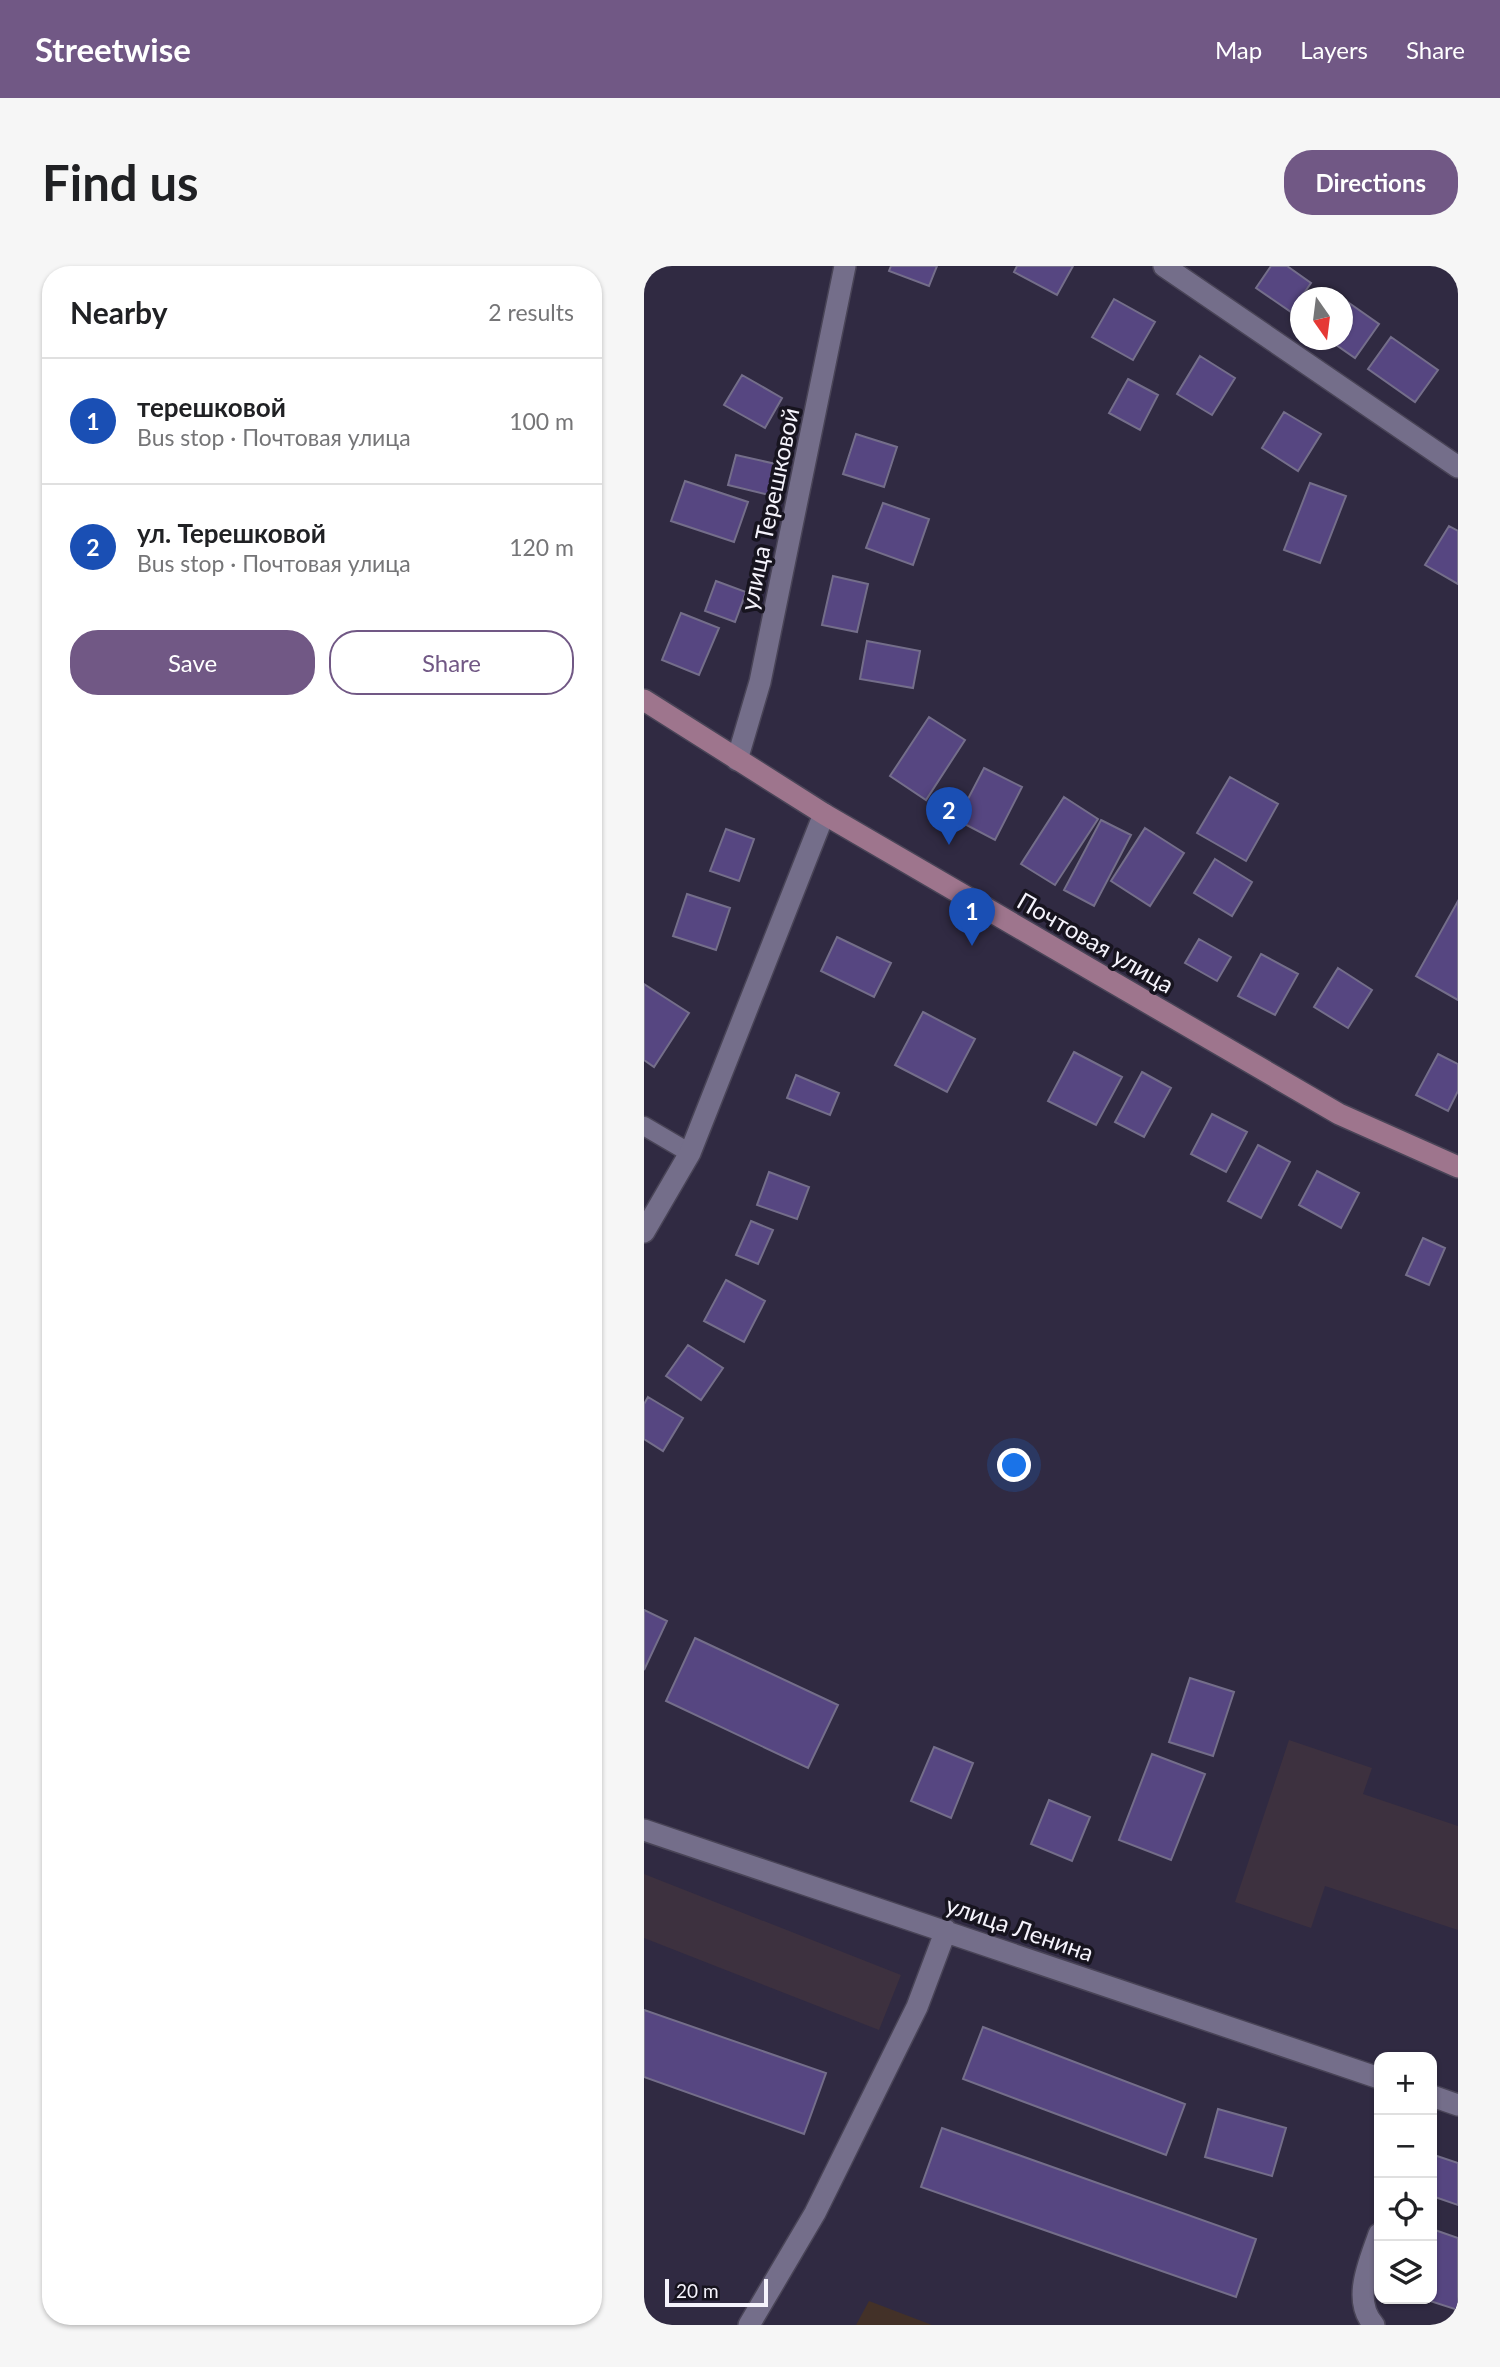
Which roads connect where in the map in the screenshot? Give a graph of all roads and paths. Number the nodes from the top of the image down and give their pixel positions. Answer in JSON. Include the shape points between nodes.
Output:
{"nodes":[{"id":1,"x":845,"y":266,"type":"edge"},
{"id":2,"x":1164,"y":266,"type":"edge"},
{"id":3,"x":1458,"y":467,"type":"edge"},
{"id":4,"x":644,"y":701,"type":"edge"},
{"id":5,"x":737,"y":760,"type":"junction"},
{"id":6,"x":824,"y":814,"type":"junction"},
{"id":7,"x":644,"y":1126,"type":"edge"},
{"id":8,"x":690,"y":1153,"type":"junction"},
{"id":9,"x":1458,"y":1167,"type":"edge"},
{"id":10,"x":644,"y":1232,"type":"edge"},
{"id":11,"x":644,"y":1830,"type":"edge"},
{"id":12,"x":946,"y":1930,"type":"junction"},
{"id":13,"x":1374,"y":2076,"type":"edge"},
{"id":14,"x":1437,"y":2098,"type":"edge"},
{"id":15,"x":1458,"y":2105,"type":"edge"},
{"id":16,"x":1376,"y":2241,"type":"edge"},
{"id":17,"x":749,"y":2325,"type":"edge"},
{"id":18,"x":1374,"y":2325,"type":"edge"}],
"edges":[{"from":1,"to":5,"type":"street","name":"улица Терешковой","via":[[760,682]]},
{"from":2,"to":3,"type":"street"},
{"from":4,"to":5,"type":"main road","name":"Почтовая улица"},
{"from":5,"to":6,"type":"main road","name":"Почтовая улица"},
{"from":6,"to":8,"type":"street"},
{"from":6,"to":9,"type":"main road","name":"Почтовая улица","via":[[1339,1114]]},
{"from":7,"to":8,"type":"lane"},
{"from":8,"to":10,"type":"street"},
{"from":11,"to":12,"type":"street","name":"улица Ленина"},
{"from":12,"to":13,"type":"street","name":"улица Ленина"},
{"from":12,"to":17,"type":"street","via":[[917,2007],[821,2201]]},
{"from":14,"to":15,"type":"street"},
{"from":16,"to":18,"type":"street","via":[[1364,2275],[1363,2296],[1367,2318]]}]}
